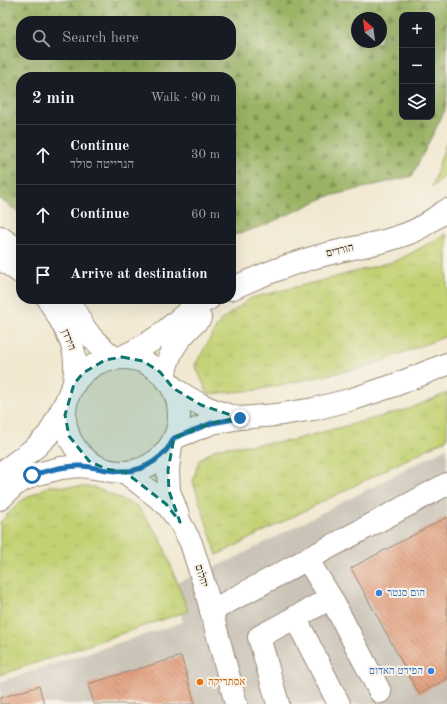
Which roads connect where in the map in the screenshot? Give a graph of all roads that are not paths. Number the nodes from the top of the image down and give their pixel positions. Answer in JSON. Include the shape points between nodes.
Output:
{"nodes":[{"id":1,"x":447,"y":210,"type":"edge"},
{"id":2,"x":0,"y":237,"type":"edge"},
{"id":3,"x":16,"y":248,"type":"edge"},
{"id":4,"x":0,"y":258,"type":"edge"},
{"id":5,"x":16,"y":269,"type":"edge"},
{"id":6,"x":236,"y":287,"type":"edge"},
{"id":7,"x":51,"y":304,"type":"edge"},
{"id":8,"x":71,"y":304,"type":"edge"},
{"id":9,"x":198,"y":304,"type":"edge"},
{"id":10,"x":214,"y":304,"type":"edge"},
{"id":11,"x":118,"y":358,"type":"junction"},
{"id":12,"x":447,"y":364,"type":"edge"},
{"id":13,"x":168,"y":382,"type":"junction"},
{"id":14,"x":70,"y":392,"type":"junction"},
{"id":15,"x":240,"y":418,"type":"junction"},
{"id":16,"x":172,"y":441,"type":"junction"},
{"id":17,"x":116,"y":470,"type":"junction"},
{"id":18,"x":0,"y":474,"type":"edge"},
{"id":19,"x":447,"y":484,"type":"edge"},
{"id":20,"x":0,"y":499,"type":"edge"},
{"id":21,"x":180,"y":522,"type":"junction"},
{"id":22,"x":307,"y":559,"type":"junction"},
{"id":23,"x":331,"y":598,"type":"junction"},
{"id":24,"x":211,"y":611,"type":"junction"},
{"id":25,"x":295,"y":617,"type":"junction"},
{"id":26,"x":380,"y":692,"type":"dead end"},
{"id":27,"x":236,"y":704,"type":"edge"},
{"id":28,"x":278,"y":704,"type":"edge"},
{"id":29,"x":339,"y":704,"type":"edge"}],
"edges":[{"from":1,"to":6,"type":"street","name":"הורדים","via":[[416,230],[387,240],[329,253]]},
{"from":2,"to":3,"type":"street"},
{"from":4,"to":5,"type":"street"},
{"from":7,"to":14,"type":"street","name":"הירדן","via":[[74,351],[75,365]]},
{"from":8,"to":11,"type":"street","name":"הירדן","via":[[92,338]]},
{"from":9,"to":11,"type":"street","via":[[145,346]]},
{"from":10,"to":13,"type":"street","via":[[179,339],[168,360]]},
{"from":11,"to":13,"type":"street","via":[[143,361],[160,372]]},
{"from":11,"to":14,"type":"street","via":[[105,360],[83,373]]},
{"from":12,"to":15,"type":"street","via":[[395,386],[353,399],[314,409]]},
{"from":13,"to":15,"type":"street","via":[[201,406]]},
{"from":13,"to":16,"type":"street","via":[[179,407],[178,426]]},
{"from":14,"to":17,"type":"street","via":[[65,415],[66,428],[75,448],[89,461]]},
{"from":14,"to":18,"type":"street","via":[[49,434]]},
{"from":15,"to":16,"type":"street","via":[[212,423]]},
{"from":16,"to":17,"type":"street","via":[[154,462],[144,467]]},
{"from":16,"to":21,"type":"street","via":[[168,470],[169,491]]},
{"from":17,"to":20,"type":"street","via":[[81,466],[32,475],[16,484]]},
{"from":17,"to":21,"type":"street","name":"יהלום","via":[[166,504]]},
{"from":19,"to":22,"type":"street"},
{"from":21,"to":24,"type":"street","name":"יהלום","via":[[191,543]]},
{"from":22,"to":23,"type":"street"},
{"from":22,"to":24,"type":"street"},
{"from":23,"to":25,"type":"street"},
{"from":23,"to":26,"type":"street"},
{"from":24,"to":27,"type":"street","name":"יהלום"},
{"from":25,"to":28,"type":"street","via":[[259,638]]},
{"from":25,"to":29,"type":"street"}]}
